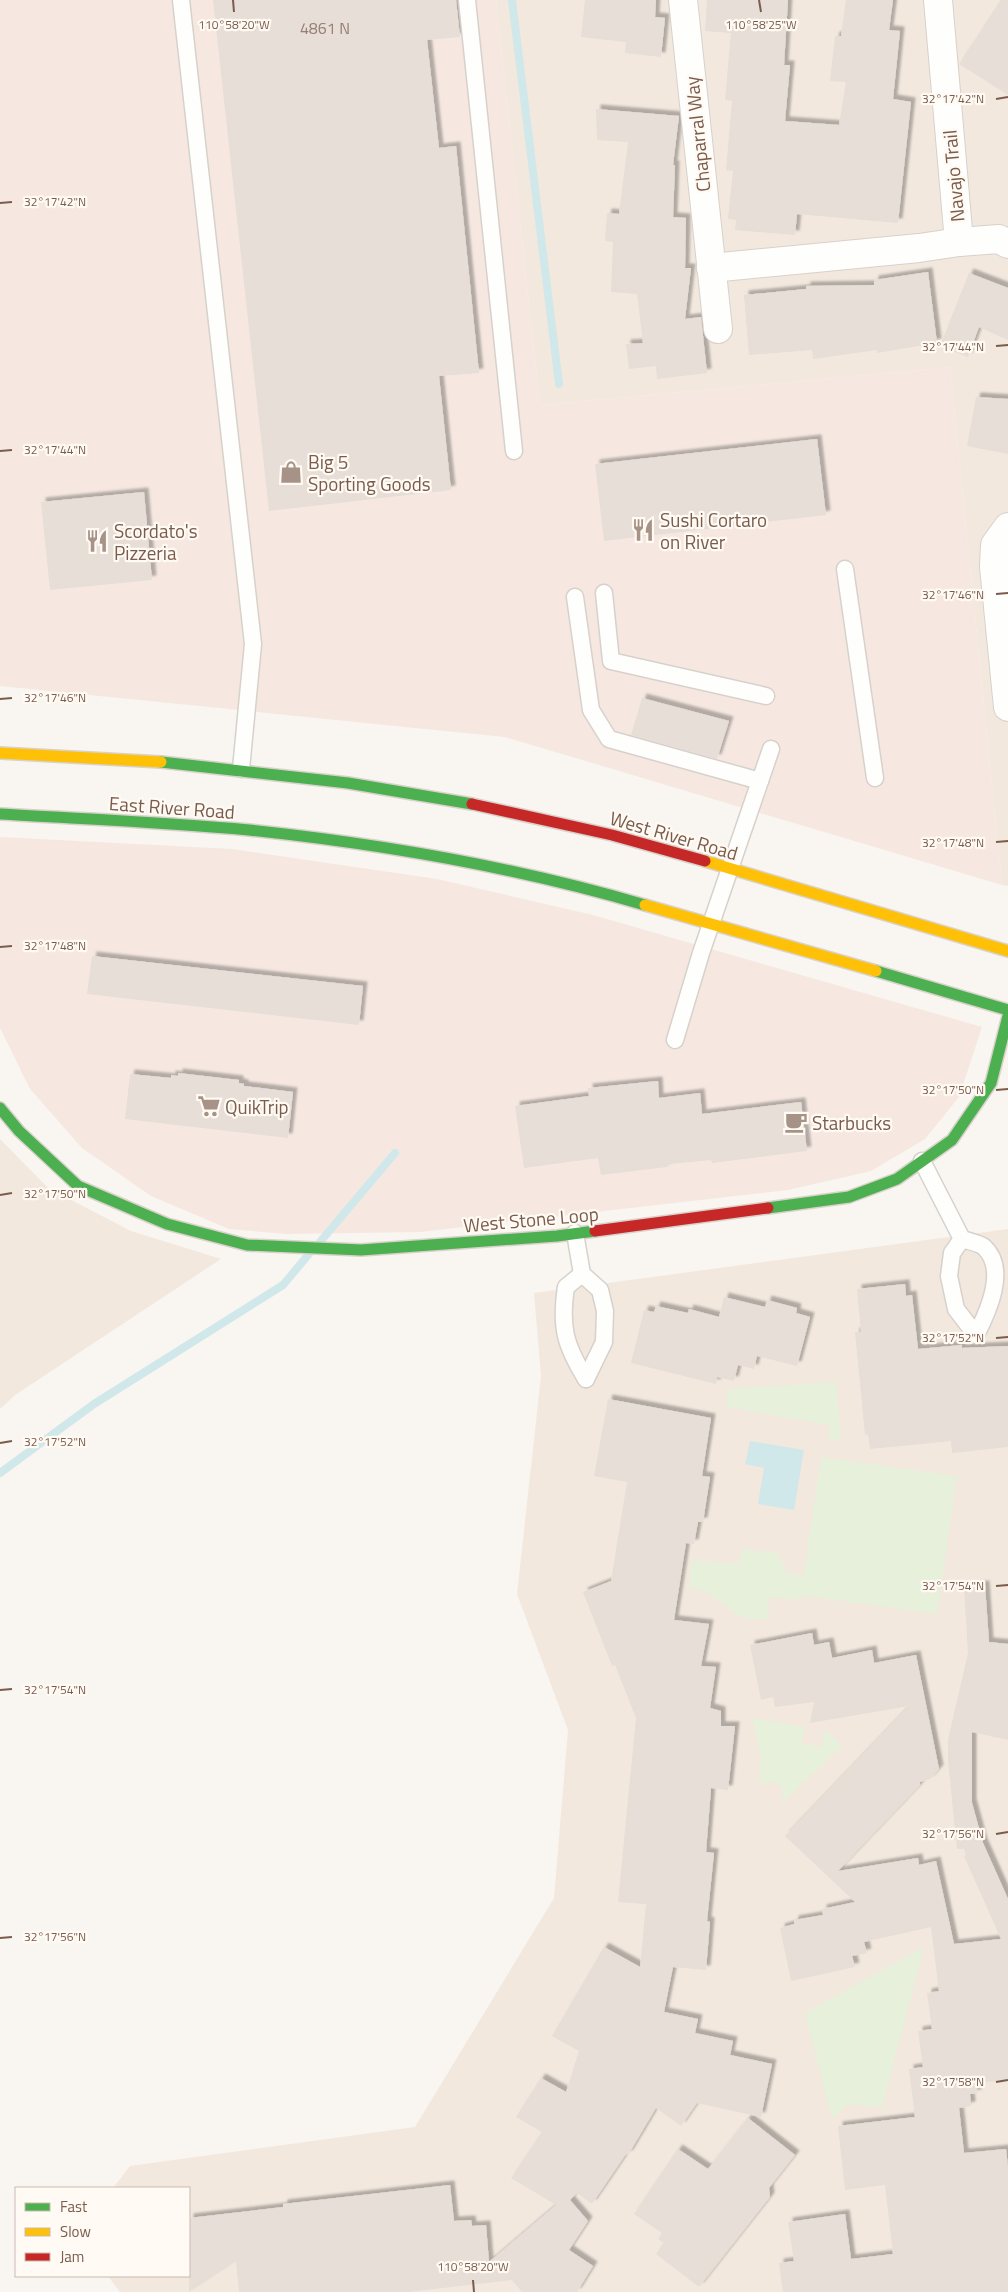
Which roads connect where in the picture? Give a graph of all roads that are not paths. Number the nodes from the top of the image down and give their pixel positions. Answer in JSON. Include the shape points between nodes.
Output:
{"nodes":[{"id":1,"x":181,"y":0,"type":"edge"},
{"id":2,"x":467,"y":0,"type":"edge"},
{"id":3,"x":683,"y":0,"type":"edge"},
{"id":4,"x":938,"y":0,"type":"edge"},
{"id":5,"x":959,"y":242,"type":"junction"},
{"id":6,"x":1008,"y":244,"type":"edge"},
{"id":7,"x":711,"y":268,"type":"junction"},
{"id":8,"x":718,"y":329,"type":"dead end"},
{"id":9,"x":514,"y":451,"type":"dead end"},
{"id":10,"x":1005,"y":530,"type":"edge"},
{"id":11,"x":845,"y":569,"type":"dead end"},
{"id":12,"x":604,"y":594,"type":"dead end"},
{"id":13,"x":575,"y":597,"type":"dead end"},
{"id":14,"x":766,"y":696,"type":"dead end"},
{"id":15,"x":1008,"y":707,"type":"edge"},
{"id":16,"x":771,"y":749,"type":"dead end"},
{"id":17,"x":0,"y":753,"type":"edge"},
{"id":18,"x":241,"y":769,"type":"junction"},
{"id":19,"x":875,"y":778,"type":"dead end"},
{"id":20,"x":760,"y":781,"type":"junction"},
{"id":21,"x":0,"y":814,"type":"edge"},
{"id":22,"x":730,"y":868,"type":"junction"},
{"id":23,"x":712,"y":924,"type":"junction"},
{"id":24,"x":1008,"y":951,"type":"edge"},
{"id":25,"x":1008,"y":1010,"type":"edge"},
{"id":26,"x":1008,"y":1016,"type":"edge"},
{"id":27,"x":675,"y":1040,"type":"dead end"},
{"id":28,"x":0,"y":1108,"type":"edge"},
{"id":29,"x":922,"y":1162,"type":"junction"},
{"id":30,"x":575,"y":1233,"type":"junction"},
{"id":31,"x":962,"y":1239,"type":"junction"},
{"id":32,"x":582,"y":1274,"type":"junction"}],
"edges":[{"from":1,"to":18,"type":"lane","via":[[253,644]]},
{"from":2,"to":9,"type":"lane"},
{"from":3,"to":7,"type":"street","name":"Chaparral Way"},
{"from":4,"to":5,"type":"street","name":"Navajo Trail"},
{"from":5,"to":6,"type":"street","name":"Navajo Trail","via":[[999,239]]},
{"from":5,"to":7,"type":"street"},
{"from":7,"to":8,"type":"street","name":"Chaparral Way"},
{"from":10,"to":15,"type":"street","via":[[995,545],[994,567]]},
{"from":11,"to":19,"type":"lane"},
{"from":12,"to":14,"type":"lane","via":[[611,662]]},
{"from":13,"to":20,"type":"lane","via":[[591,710],[609,739]]},
{"from":16,"to":20,"type":"lane"},
{"from":17,"to":18,"type":"main road"},
{"from":18,"to":22,"type":"main road","name":"West River Road","via":[[408,791],[547,819]]},
{"from":20,"to":22,"type":"lane"},
{"from":21,"to":23,"type":"main road","name":"East River Road","via":[[183,824],[340,841],[449,859],[557,882]]},
{"from":22,"to":23,"type":"lane"},
{"from":22,"to":24,"type":"main road","name":"West River Road"},
{"from":23,"to":25,"type":"main road"},
{"from":23,"to":27,"type":"lane"},
{"from":26,"to":29,"type":"main road","name":"West Stone Loop","via":[[991,1083],[952,1140]]},
{"from":28,"to":30,"type":"main road","name":"West Stone Loop","via":[[19,1131],[78,1186],[167,1224],[247,1245],[361,1250]]},
{"from":29,"to":30,"type":"main road","name":"West Stone Loop","via":[[897,1179],[849,1197]]},
{"from":29,"to":31,"type":"lane"},
{"from":30,"to":32,"type":"lane"},
{"from":31,"to":31,"type":"lane","via":[[952,1253],[949,1276],[956,1309],[976,1335],[993,1296],[995,1272],[983,1247]]},
{"from":32,"to":32,"type":"lane","via":[[566,1287],[562,1314],[569,1351],[586,1379],[604,1342],[605,1311],[600,1290]]}]}
